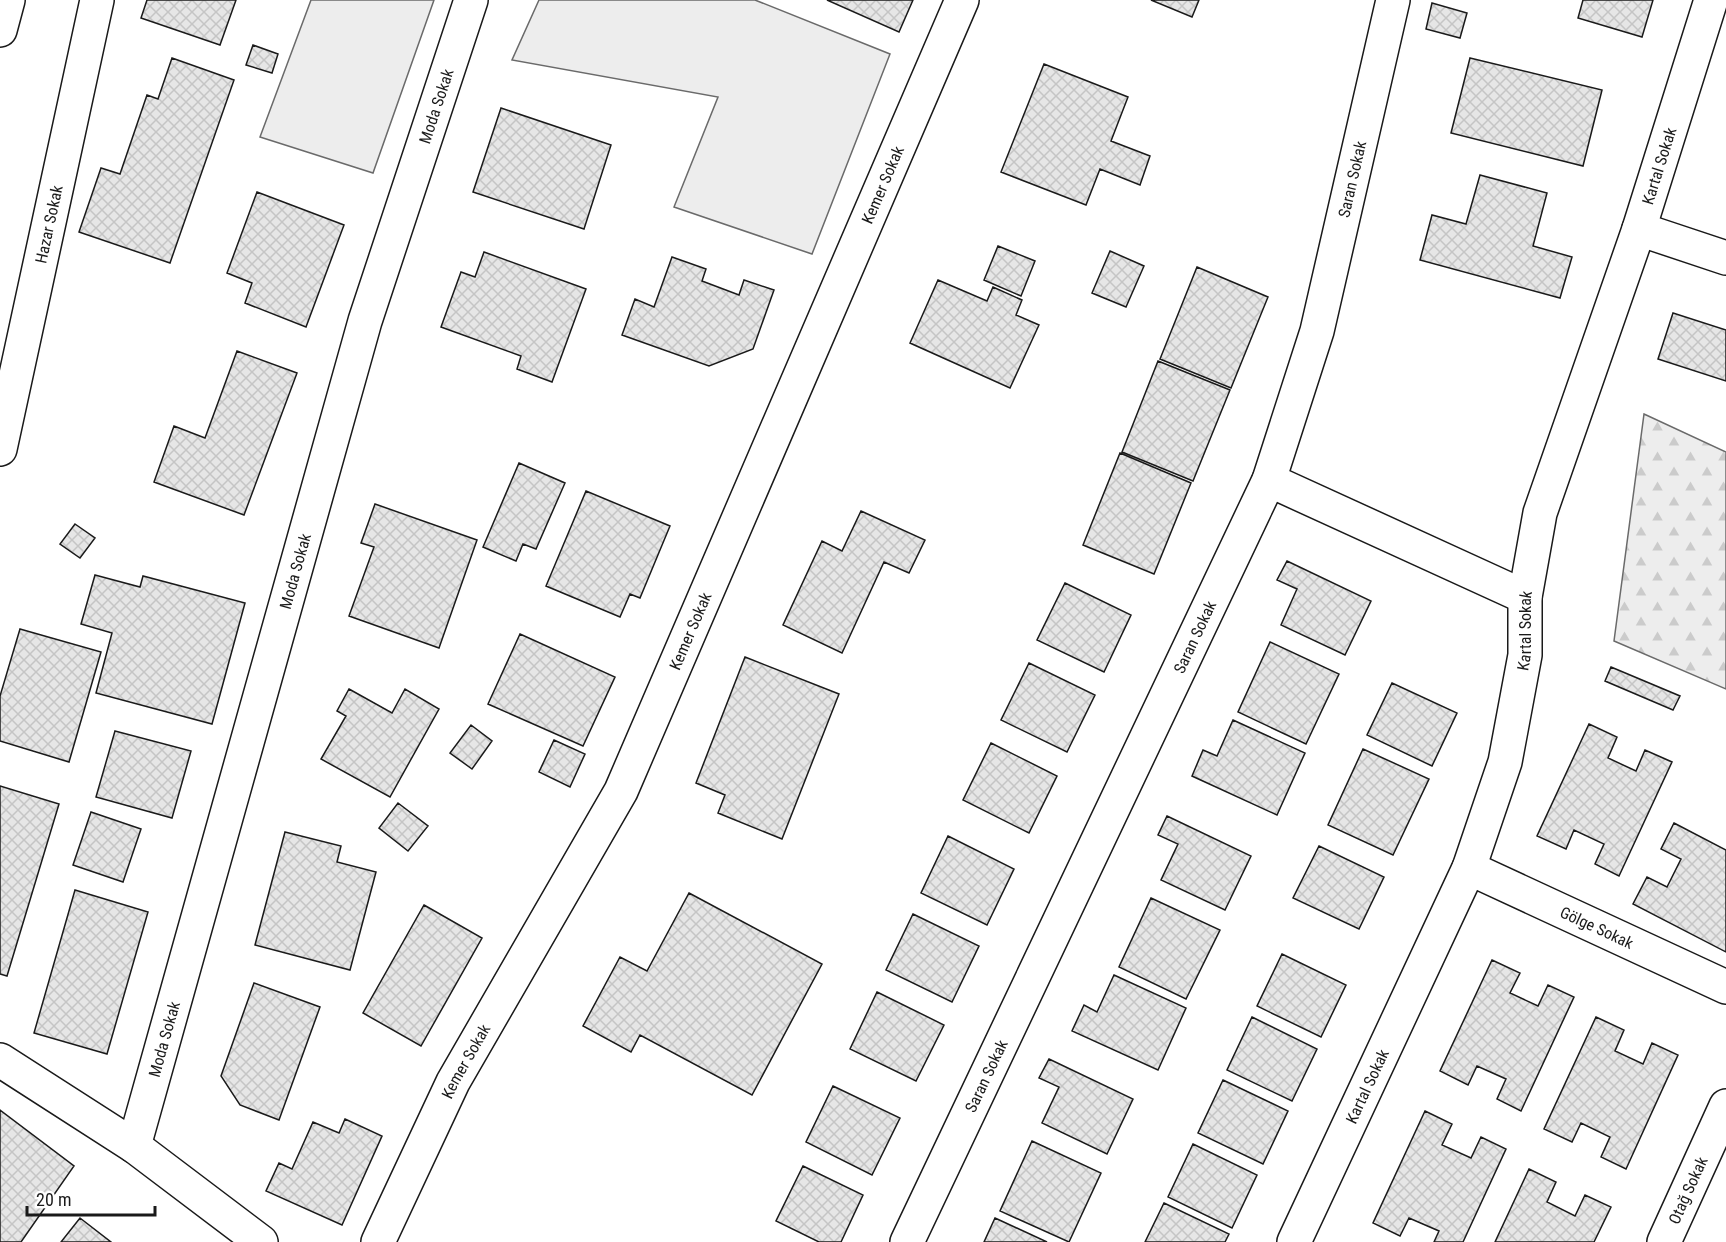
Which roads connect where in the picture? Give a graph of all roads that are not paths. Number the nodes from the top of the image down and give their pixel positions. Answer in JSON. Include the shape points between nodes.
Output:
{"nodes":[{"id":1,"x":8,"y":0,"type":"edge"},
{"id":2,"x":97,"y":0,"type":"edge"},
{"id":3,"x":471,"y":0,"type":"edge"},
{"id":4,"x":962,"y":0,"type":"edge"},
{"id":5,"x":1393,"y":0,"type":"edge"},
{"id":6,"x":1711,"y":0,"type":"edge"},
{"id":7,"x":0,"y":30,"type":"edge"},
{"id":8,"x":1639,"y":229,"type":"junction"},
{"id":9,"x":1726,"y":258,"type":"edge"},
{"id":10,"x":0,"y":449,"type":"edge"},
{"id":11,"x":1269,"y":480,"type":"junction"},
{"id":12,"x":1525,"y":597,"type":"junction"},
{"id":13,"x":1469,"y":868,"type":"junction"},
{"id":14,"x":1726,"y":987,"type":"edge"},
{"id":15,"x":0,"y":1060,"type":"edge"},
{"id":16,"x":1726,"y":1106,"type":"edge"},
{"id":17,"x":134,"y":1146,"type":"junction"},
{"id":18,"x":261,"y":1242,"type":"edge"},
{"id":19,"x":378,"y":1242,"type":"edge"},
{"id":20,"x":908,"y":1242,"type":"edge"},
{"id":21,"x":1294,"y":1242,"type":"edge"},
{"id":22,"x":1664,"y":1242,"type":"edge"}],
"edges":[{"from":1,"to":7,"type":"main road"},
{"from":2,"to":10,"type":"main road","name":"Hazar Sokak"},
{"from":3,"to":17,"type":"main road","name":"Moda Sokak","via":[[365,321]]},
{"from":4,"to":19,"type":"main road","name":"Kemer Sokak","via":[[621,790],[453,1082]]},
{"from":5,"to":11,"type":"main road","name":"Saran Sokak","via":[[1317,331]]},
{"from":6,"to":8,"type":"main road","name":"Kartal Sokak"},
{"from":8,"to":9,"type":"main road"},
{"from":8,"to":12,"type":"main road","name":"Kartal Sokak","via":[[1540,513]]},
{"from":11,"to":12,"type":"main road"},
{"from":11,"to":20,"type":"main road","name":"Saran Sokak"},
{"from":12,"to":13,"type":"main road","name":"Kartal Sokak","via":[[1525,655],[1505,762]]},
{"from":13,"to":14,"type":"main road","name":"Gölge Sokak"},
{"from":13,"to":21,"type":"main road","name":"Kartal Sokak"},
{"from":15,"to":17,"type":"main road"},
{"from":16,"to":22,"type":"main road","name":"Otağ Sokak"},
{"from":17,"to":18,"type":"main road"}]}
